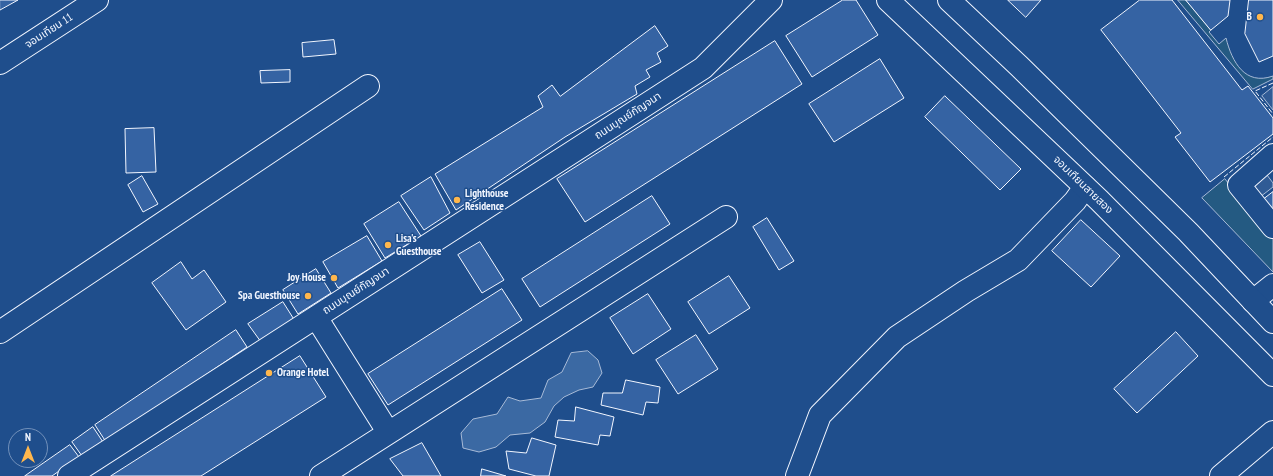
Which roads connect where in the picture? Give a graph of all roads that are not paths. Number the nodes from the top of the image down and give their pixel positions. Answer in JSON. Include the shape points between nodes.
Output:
{"nodes":[{"id":1,"x":97,"y":0,"type":"edge"},
{"id":2,"x":771,"y":0,"type":"edge"},
{"id":3,"x":888,"y":0,"type":"edge"},
{"id":4,"x":948,"y":0,"type":"edge"},
{"id":5,"x":0,"y":63,"type":"edge"},
{"id":6,"x":368,"y":86,"type":"dead end"},
{"id":7,"x":1273,"y":155,"type":"edge"},
{"id":8,"x":1085,"y":186,"type":"junction"},
{"id":9,"x":726,"y":216,"type":"dead end"},
{"id":10,"x":1273,"y":227,"type":"edge"},
{"id":11,"x":1273,"y":285,"type":"edge"},
{"id":12,"x":1253,"y":301,"type":"junction"},
{"id":13,"x":316,"y":317,"type":"junction"},
{"id":14,"x":1273,"y":322,"type":"edge"},
{"id":15,"x":0,"y":332,"type":"edge"},
{"id":16,"x":1273,"y":375,"type":"edge"},
{"id":17,"x":388,"y":432,"type":"junction"},
{"id":18,"x":1273,"y":432,"type":"edge"},
{"id":19,"x":69,"y":476,"type":"edge"},
{"id":20,"x":322,"y":476,"type":"edge"},
{"id":21,"x":797,"y":476,"type":"edge"},
{"id":22,"x":1221,"y":476,"type":"edge"}],
"edges":[{"from":1,"to":5,"type":"street","name":"จอมเทียน 11"},
{"from":2,"to":13,"type":"street","name":"ถนนบุณย์กัญจนา","via":[[703,68]]},
{"from":3,"to":8,"type":"street","name":"จอมเทียนสายสอง"},
{"from":4,"to":12,"type":"street","via":[[1188,232]]},
{"from":6,"to":15,"type":"street"},
{"from":7,"to":10,"type":"street","via":[[1238,185]]},
{"from":8,"to":16,"type":"street","name":"จอมเทียนสายสอง"},
{"from":8,"to":21,"type":"street","via":[[1075,201],[1018,260],[897,337],[820,415]]},
{"from":9,"to":17,"type":"street"},
{"from":11,"to":12,"type":"street"},
{"from":12,"to":14,"type":"street"},
{"from":13,"to":17,"type":"street"},
{"from":13,"to":19,"type":"street","name":"ถนนบุณย์กัญจนา"},
{"from":17,"to":20,"type":"street"},
{"from":18,"to":22,"type":"street"}]}
